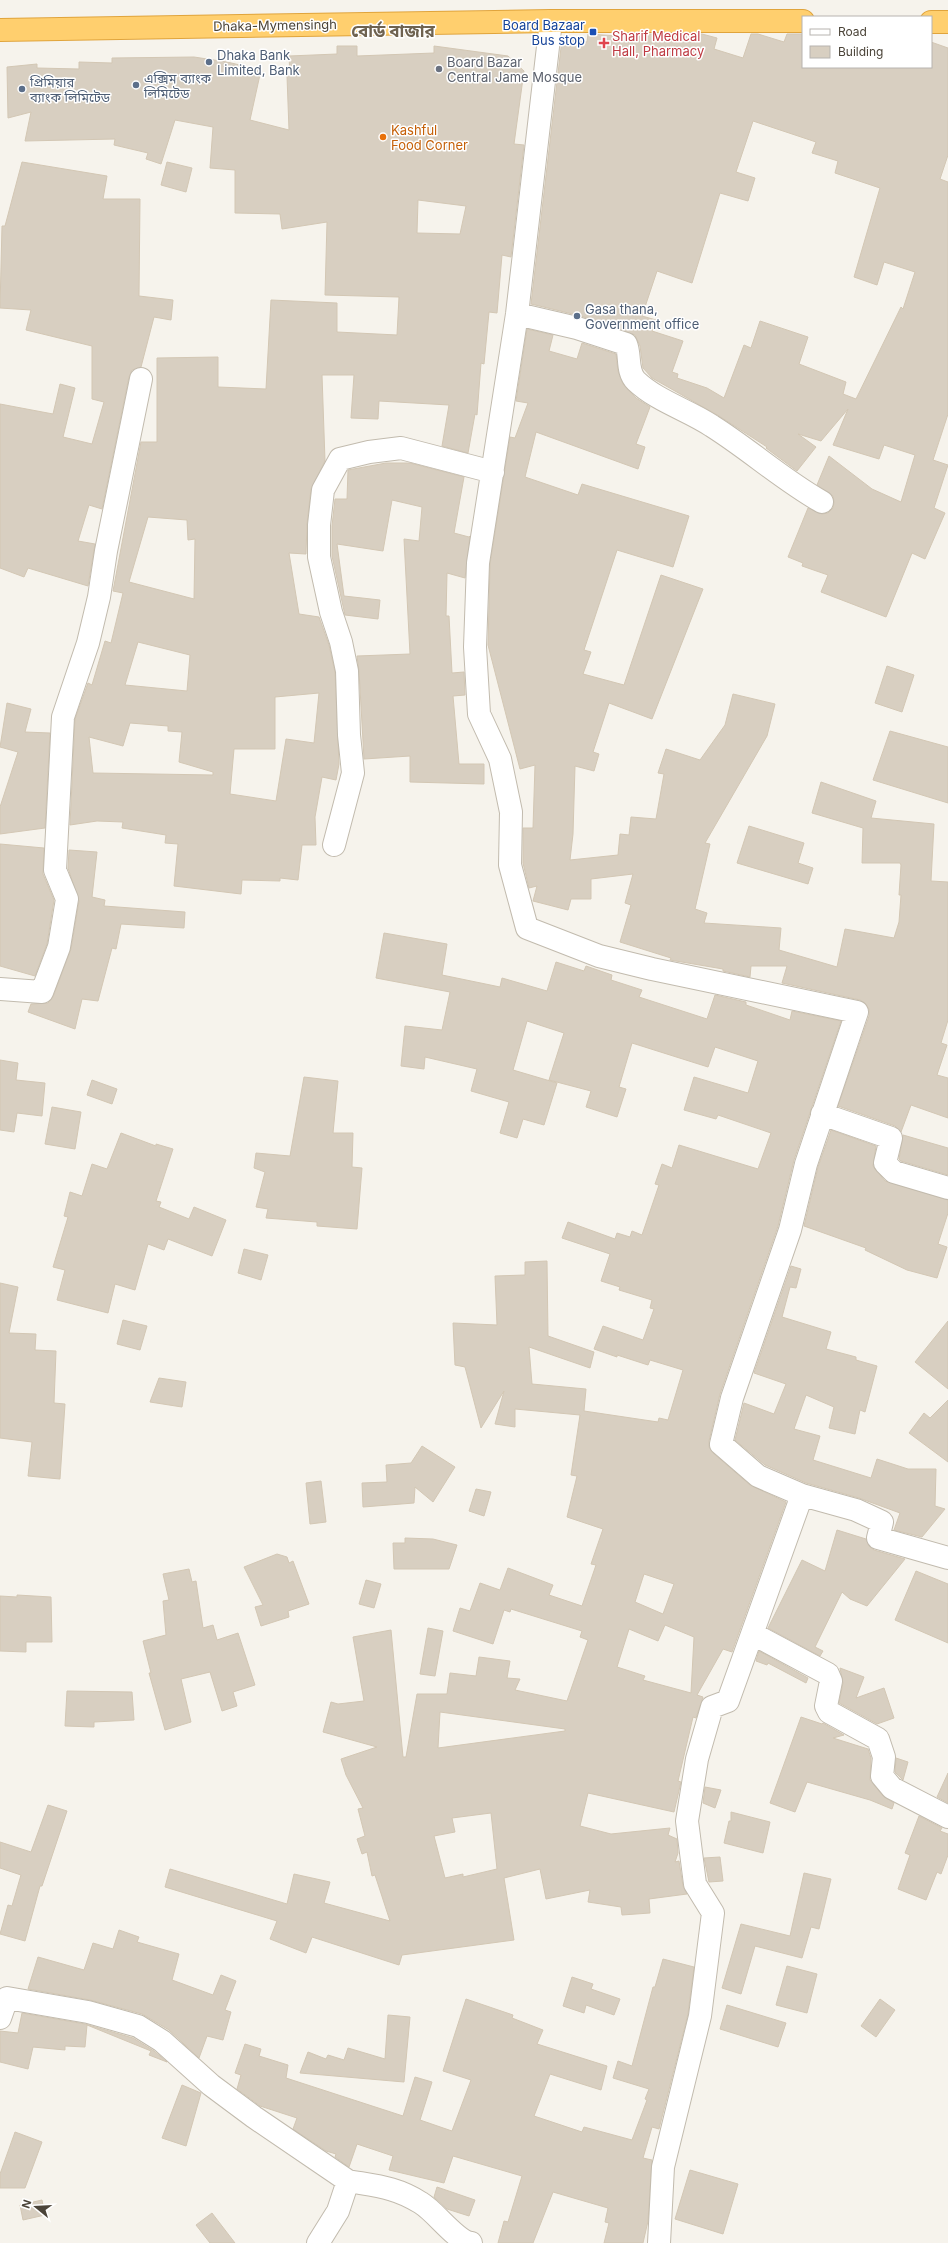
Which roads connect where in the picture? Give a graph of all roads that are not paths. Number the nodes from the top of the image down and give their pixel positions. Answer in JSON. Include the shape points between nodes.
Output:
{"nodes":[{"id":1,"x":550,"y":21,"type":"junction"},
{"id":2,"x":802,"y":22,"type":"edge"},
{"id":3,"x":932,"y":22,"type":"edge"},
{"id":4,"x":948,"y":22,"type":"edge"},
{"id":5,"x":0,"y":30,"type":"edge"},
{"id":6,"x":517,"y":314,"type":"junction"},
{"id":7,"x":141,"y":379,"type":"dead end"},
{"id":8,"x":493,"y":472,"type":"junction"},
{"id":9,"x":822,"y":502,"type":"dead end"},
{"id":10,"x":334,"y":845,"type":"dead end"},
{"id":11,"x":0,"y":989,"type":"edge"},
{"id":12,"x":822,"y":1114,"type":"junction"},
{"id":13,"x":948,"y":1188,"type":"edge"},
{"id":14,"x":802,"y":1495,"type":"junction"},
{"id":15,"x":948,"y":1558,"type":"edge"},
{"id":16,"x":753,"y":1634,"type":"junction"},
{"id":17,"x":948,"y":1817,"type":"edge"},
{"id":18,"x":0,"y":2018,"type":"edge"},
{"id":19,"x":348,"y":2181,"type":"junction"},
{"id":20,"x":318,"y":2243,"type":"edge"},
{"id":21,"x":471,"y":2243,"type":"edge"},
{"id":22,"x":659,"y":2243,"type":"edge"}],
"edges":[{"from":1,"to":2,"type":"highway","name":"Dhaka-Mymensingh"},
{"from":1,"to":5,"type":"highway","name":"Dhaka-Mymensingh"},
{"from":1,"to":6,"type":"street"},
{"from":3,"to":4,"type":"highway"},
{"from":6,"to":8,"type":"street"},
{"from":6,"to":9,"type":"street","via":[[577,328],[626,344],[628,363],[635,380],[660,398],[699,417],[743,446],[792,484]]},
{"from":7,"to":11,"type":"street","via":[[99,597],[88,643],[63,717],[55,870],[68,899],[59,946],[42,992]]},
{"from":8,"to":10,"type":"street","via":[[400,448],[340,459],[323,490],[319,557],[347,671],[353,773]]},
{"from":8,"to":12,"type":"street","via":[[478,563],[475,647],[479,714],[500,759],[511,812],[510,865],[528,928],[599,956],[622,962],[857,1012]]},
{"from":12,"to":13,"type":"street","via":[[890,1138],[885,1163],[894,1172]]},
{"from":12,"to":14,"type":"street","via":[[806,1164],[790,1230],[732,1398],[721,1444],[758,1476]]},
{"from":14,"to":15,"type":"street","via":[[856,1510],[882,1522],[878,1538]]},
{"from":14,"to":16,"type":"street"},
{"from":16,"to":17,"type":"street","via":[[828,1674],[831,1681],[826,1706],[829,1712],[878,1739],[884,1757],[882,1776],[892,1788]]},
{"from":16,"to":22,"type":"street","via":[[728,1701],[712,1707],[696,1759],[687,1822],[695,1884],[713,1913],[700,2016],[663,2167]]},
{"from":18,"to":19,"type":"street","via":[[7,1998],[88,2012],[138,2026],[162,2041],[211,2085],[254,2117]]},
{"from":19,"to":20,"type":"street","via":[[338,2211]]},
{"from":19,"to":21,"type":"street","via":[[393,2188],[422,2203],[464,2242]]}]}
